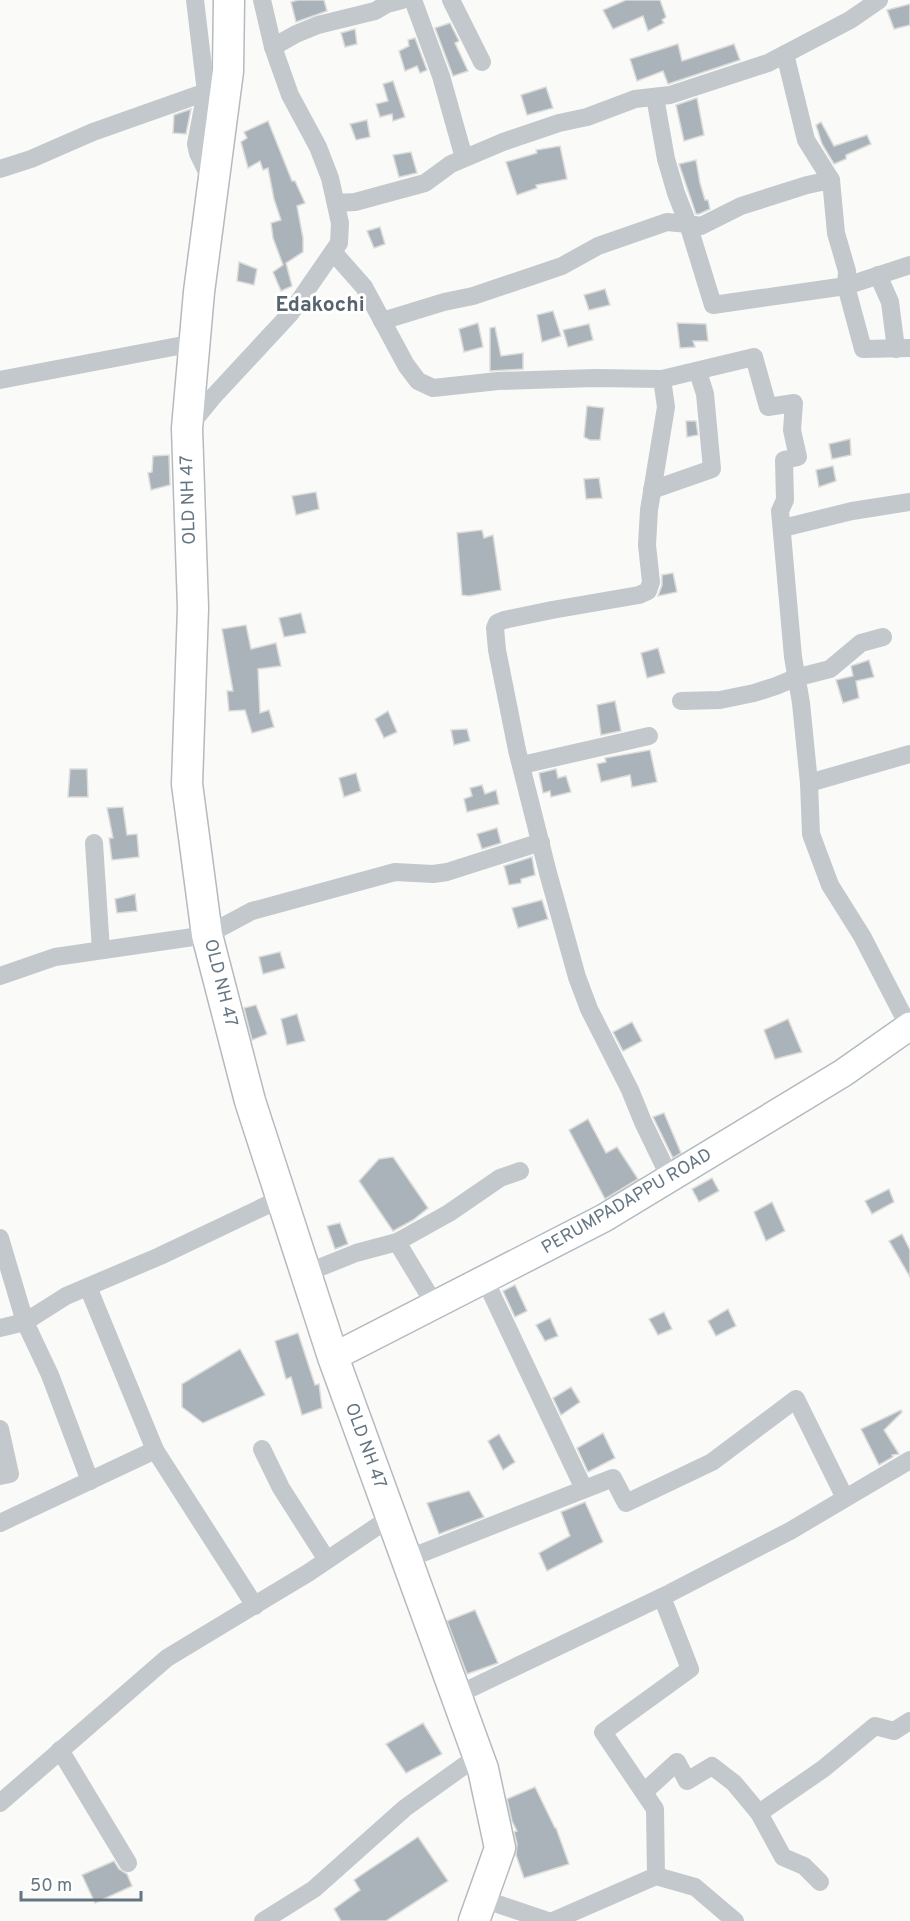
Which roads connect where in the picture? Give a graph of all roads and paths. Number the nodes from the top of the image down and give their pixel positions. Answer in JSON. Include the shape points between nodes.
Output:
{"nodes":[{"id":1,"x":195,"y":0,"type":"edge"},
{"id":2,"x":229,"y":0,"type":"edge"},
{"id":3,"x":262,"y":0,"type":"edge"},
{"id":4,"x":402,"y":0,"type":"edge"},
{"id":5,"x":413,"y":0,"type":"edge"},
{"id":6,"x":451,"y":0,"type":"edge"},
{"id":7,"x":879,"y":0,"type":"edge"},
{"id":8,"x":273,"y":47,"type":"junction"},
{"id":9,"x":785,"y":54,"type":"junction"},
{"id":10,"x":482,"y":62,"type":"dead end"},
{"id":11,"x":206,"y":92,"type":"junction"},
{"id":12,"x":655,"y":97,"type":"junction"},
{"id":13,"x":464,"y":158,"type":"junction"},
{"id":14,"x":0,"y":169,"type":"edge"},
{"id":15,"x":831,"y":180,"type":"junction"},
{"id":16,"x":213,"y":184,"type":"junction"},
{"id":17,"x":336,"y":203,"type":"junction"},
{"id":18,"x":688,"y":224,"type":"junction"},
{"id":19,"x":334,"y":253,"type":"junction"},
{"id":20,"x":910,"y":265,"type":"edge"},
{"id":21,"x":878,"y":275,"type":"junction"},
{"id":22,"x":846,"y":286,"type":"junction"},
{"id":23,"x":382,"y":321,"type":"junction"},
{"id":24,"x":194,"y":343,"type":"junction"},
{"id":25,"x":903,"y":349,"type":"edge"},
{"id":26,"x":698,"y":372,"type":"junction"},
{"id":27,"x":662,"y":379,"type":"junction"},
{"id":28,"x":0,"y":380,"type":"edge"},
{"id":29,"x":187,"y":429,"type":"junction"},
{"id":30,"x":652,"y":490,"type":"junction"},
{"id":31,"x":910,"y":502,"type":"edge"},
{"id":32,"x":783,"y":528,"type":"junction"},
{"id":33,"x":883,"y":637,"type":"dead end"},
{"id":34,"x":795,"y":678,"type":"junction"},
{"id":35,"x":681,"y":701,"type":"dead end"},
{"id":36,"x":650,"y":736,"type":"dead end"},
{"id":37,"x":910,"y":754,"type":"edge"},
{"id":38,"x":522,"y":765,"type":"junction"},
{"id":39,"x":809,"y":783,"type":"junction"},
{"id":40,"x":541,"y":842,"type":"junction"},
{"id":41,"x":94,"y":843,"type":"dead end"},
{"id":42,"x":207,"y":935,"type":"junction"},
{"id":43,"x":101,"y":950,"type":"junction"},
{"id":44,"x":0,"y":976,"type":"edge"},
{"id":45,"x":910,"y":1027,"type":"edge"},
{"id":46,"x":520,"y":1171,"type":"dead end"},
{"id":47,"x":670,"y":1178,"type":"junction"},
{"id":48,"x":282,"y":1198,"type":"junction"},
{"id":49,"x":0,"y":1238,"type":"edge"},
{"id":50,"x":398,"y":1242,"type":"junction"},
{"id":51,"x":306,"y":1273,"type":"junction"},
{"id":52,"x":484,"y":1280,"type":"junction"},
{"id":53,"x":88,"y":1287,"type":"junction"},
{"id":54,"x":435,"y":1305,"type":"junction"},
{"id":55,"x":25,"y":1322,"type":"junction"},
{"id":56,"x":0,"y":1328,"type":"edge"},
{"id":57,"x":333,"y":1357,"type":"junction"},
{"id":58,"x":0,"y":1429,"type":"edge"},
{"id":59,"x":262,"y":1449,"type":"dead end"},
{"id":60,"x":155,"y":1450,"type":"junction"},
{"id":61,"x":910,"y":1460,"type":"edge"},
{"id":62,"x":0,"y":1476,"type":"edge"},
{"id":63,"x":90,"y":1481,"type":"junction"},
{"id":64,"x":584,"y":1489,"type":"junction"},
{"id":65,"x":845,"y":1498,"type":"junction"},
{"id":66,"x":391,"y":1517,"type":"junction"},
{"id":67,"x":0,"y":1522,"type":"edge"},
{"id":68,"x":407,"y":1559,"type":"junction"},
{"id":69,"x":327,"y":1560,"type":"junction"},
{"id":70,"x":662,"y":1597,"type":"junction"},
{"id":71,"x":255,"y":1606,"type":"junction"},
{"id":72,"x":457,"y":1695,"type":"junction"},
{"id":73,"x":910,"y":1721,"type":"edge"},
{"id":74,"x":60,"y":1750,"type":"junction"},
{"id":75,"x":478,"y":1755,"type":"junction"},
{"id":76,"x":644,"y":1792,"type":"junction"},
{"id":77,"x":0,"y":1803,"type":"edge"},
{"id":78,"x":759,"y":1813,"type":"junction"},
{"id":79,"x":128,"y":1863,"type":"dead end"},
{"id":80,"x":656,"y":1876,"type":"junction"},
{"id":81,"x":820,"y":1882,"type":"dead end"},
{"id":82,"x":479,"y":1910,"type":"edge"},
{"id":83,"x":263,"y":1921,"type":"edge"},
{"id":84,"x":550,"y":1921,"type":"edge"},
{"id":85,"x":735,"y":1921,"type":"edge"}],
"edges":[{"from":1,"to":11,"type":"street"},
{"from":2,"to":16,"type":"main road","name":"OLD NH 47","via":[[228,71]]},
{"from":3,"to":8,"type":"street"},
{"from":4,"to":8,"type":"street","via":[[318,25]]},
{"from":5,"to":13,"type":"street","via":[[441,76]]},
{"from":6,"to":10,"type":"street"},
{"from":7,"to":9,"type":"street"},
{"from":8,"to":17,"type":"street","via":[[290,95],[318,147]]},
{"from":9,"to":12,"type":"street","via":[[768,63]]},
{"from":9,"to":15,"type":"street","via":[[806,140]]},
{"from":11,"to":14,"type":"street"},
{"from":11,"to":16,"type":"street","via":[[196,144]]},
{"from":12,"to":13,"type":"street","via":[[635,99],[559,123]]},
{"from":12,"to":18,"type":"street","via":[[666,159]]},
{"from":13,"to":17,"type":"street","via":[[425,183],[355,202]]},
{"from":15,"to":18,"type":"street","via":[[741,206],[701,226]]},
{"from":15,"to":22,"type":"street","via":[[836,233],[847,271]]},
{"from":16,"to":24,"type":"main road","name":"OLD NH 47"},
{"from":17,"to":19,"type":"street","via":[[341,233]]},
{"from":18,"to":22,"type":"street","via":[[713,305]]},
{"from":18,"to":23,"type":"street","via":[[667,222],[598,246],[562,266]]},
{"from":19,"to":23,"type":"street","via":[[364,287]]},
{"from":19,"to":29,"type":"street","via":[[290,314]]},
{"from":20,"to":21,"type":"street"},
{"from":21,"to":22,"type":"street"},
{"from":21,"to":25,"type":"street"},
{"from":22,"to":25,"type":"street","via":[[863,349]]},
{"from":23,"to":27,"type":"street","via":[[418,381],[433,388],[498,381]]},
{"from":24,"to":28,"type":"street"},
{"from":24,"to":29,"type":"main road","name":"OLD NH 47"},
{"from":26,"to":27,"type":"street"},
{"from":26,"to":30,"type":"street","via":[[705,394],[712,469]]},
{"from":26,"to":32,"type":"street","via":[[754,357],[768,407],[794,403],[792,430],[798,457],[784,460],[785,500],[780,511]]},
{"from":27,"to":30,"type":"street","via":[[666,406]]},
{"from":29,"to":42,"type":"main road","name":"OLD NH 47","via":[[193,608],[187,784]]},
{"from":30,"to":38,"type":"street","via":[[648,591],[497,623],[497,650]]},
{"from":31,"to":32,"type":"street"},
{"from":32,"to":34,"type":"street"},
{"from":33,"to":34,"type":"street","via":[[861,643],[830,669]]},
{"from":34,"to":35,"type":"street","via":[[720,700]]},
{"from":34,"to":39,"type":"street"},
{"from":36,"to":38,"type":"street"},
{"from":37,"to":39,"type":"street"},
{"from":38,"to":40,"type":"street"},
{"from":39,"to":45,"type":"street","via":[[811,834],[830,885]]},
{"from":40,"to":42,"type":"street","via":[[447,872],[395,872],[252,911]]},
{"from":40,"to":47,"type":"street","via":[[589,1009]]},
{"from":41,"to":43,"type":"street"},
{"from":42,"to":43,"type":"street"},
{"from":42,"to":48,"type":"main road","name":"OLD NH 47","via":[[250,1101]]},
{"from":43,"to":44,"type":"street","via":[[55,957]]},
{"from":45,"to":47,"type":"main road","name":"PERUMPADAPPU ROAD","via":[[843,1073]]},
{"from":46,"to":50,"type":"street","via":[[500,1178]]},
{"from":47,"to":52,"type":"main road","name":"PERUMPADAPPU ROAD","via":[[604,1218]]},
{"from":48,"to":51,"type":"main road","name":"OLD NH 47"},
{"from":48,"to":53,"type":"street"},
{"from":49,"to":55,"type":"street"},
{"from":50,"to":51,"type":"street"},
{"from":50,"to":54,"type":"street"},
{"from":51,"to":57,"type":"main road","name":"OLD NH 47"},
{"from":52,"to":54,"type":"main road","name":"PERUMPADAPPU ROAD"},
{"from":52,"to":64,"type":"street"},
{"from":53,"to":55,"type":"street"},
{"from":53,"to":60,"type":"street"},
{"from":54,"to":57,"type":"main road","name":"PERUMPADAPPU ROAD"},
{"from":55,"to":56,"type":"street"},
{"from":55,"to":63,"type":"street","via":[[50,1375]]},
{"from":57,"to":66,"type":"main road","name":"OLD NH 47"},
{"from":58,"to":62,"type":"street","via":[[10,1473]]},
{"from":59,"to":69,"type":"street","via":[[281,1488]]},
{"from":60,"to":63,"type":"street"},
{"from":60,"to":71,"type":"street"},
{"from":61,"to":65,"type":"street"},
{"from":63,"to":67,"type":"street"},
{"from":64,"to":65,"type":"street","via":[[613,1478],[626,1503],[712,1462],[796,1398]]},
{"from":64,"to":68,"type":"street"},
{"from":65,"to":70,"type":"street"},
{"from":66,"to":68,"type":"main road","name":"OLD NH 47"},
{"from":66,"to":69,"type":"street"},
{"from":68,"to":72,"type":"main road","name":"OLD NH 47"},
{"from":69,"to":71,"type":"street"},
{"from":70,"to":72,"type":"street"},
{"from":70,"to":76,"type":"street","via":[[690,1669],[603,1732]]},
{"from":71,"to":74,"type":"street","via":[[167,1658]]},
{"from":72,"to":75,"type":"main road","name":"OLD NH 47"},
{"from":73,"to":78,"type":"street","via":[[894,1731],[875,1726],[823,1769]]},
{"from":74,"to":77,"type":"street"},
{"from":74,"to":79,"type":"street"},
{"from":75,"to":82,"type":"main road","name":"OLD NH 47","via":[[500,1848]]},
{"from":75,"to":83,"type":"street","via":[[405,1808],[314,1889]]},
{"from":76,"to":78,"type":"street","via":[[677,1762],[687,1781],[712,1766],[734,1783]]},
{"from":76,"to":80,"type":"street","via":[[655,1809]]},
{"from":78,"to":81,"type":"street","via":[[783,1857],[804,1866]]},
{"from":80,"to":84,"type":"street"},
{"from":80,"to":85,"type":"street","via":[[695,1887]]},
{"from":82,"to":84,"type":"street"}]}
